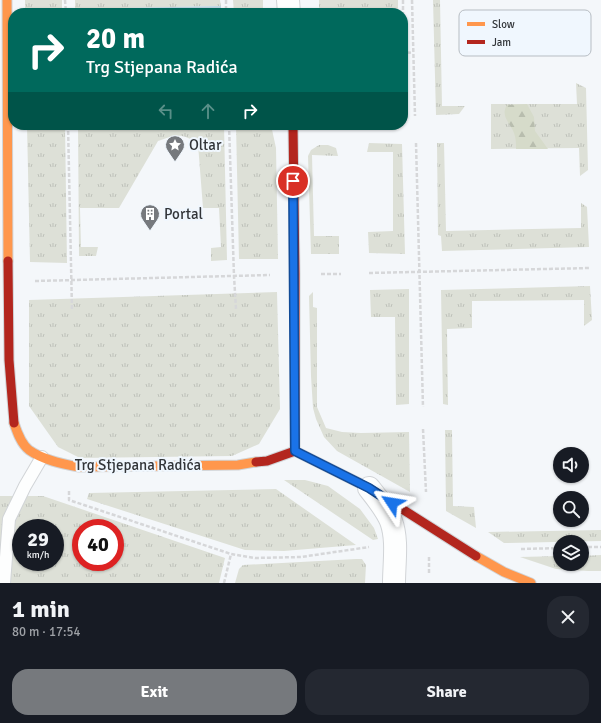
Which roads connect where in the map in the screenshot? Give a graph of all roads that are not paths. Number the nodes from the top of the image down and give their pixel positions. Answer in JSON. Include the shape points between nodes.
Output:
{"nodes":[{"id":1,"x":3,"y":0,"type":"edge"},
{"id":2,"x":7,"y":0,"type":"edge"},
{"id":3,"x":7,"y":12,"type":"junction"},
{"id":4,"x":8,"y":35,"type":"joint"},
{"id":5,"x":0,"y":45,"type":"edge"},
{"id":6,"x":8,"y":130,"type":"edge"},
{"id":7,"x":293,"y":130,"type":"edge"},
{"id":8,"x":0,"y":271,"type":"edge"},
{"id":9,"x":9,"y":282,"type":"junction"},
{"id":10,"x":295,"y":451,"type":"junction"},
{"id":11,"x":42,"y":457,"type":"junction"},
{"id":12,"x":369,"y":488,"type":"junction"},
{"id":13,"x":4,"y":583,"type":"edge"},
{"id":14,"x":394,"y":583,"type":"edge"},
{"id":15,"x":531,"y":583,"type":"edge"}],
"edges":[{"from":1,"to":3,"type":"street"},
{"from":2,"to":3,"type":"street","name":"Trg Stjepana Radića"},
{"from":3,"to":4,"type":"street","name":"Trg Stjepana Radića"},
{"from":4,"to":5,"type":"lane"},
{"from":6,"to":9,"type":"street","name":"Trg Stjepana Radića"},
{"from":7,"to":10,"type":"street"},
{"from":8,"to":9,"type":"lane"},
{"from":9,"to":11,"type":"street","name":"Trg Stjepana Radića","via":[[9,360],[13,421],[18,435],[28,449]]},
{"from":10,"to":11,"type":"street","name":"Trg Stjepana Radića","via":[[267,461],[238,465],[79,467]]},
{"from":10,"to":12,"type":"street"},
{"from":11,"to":13,"type":"lane","via":[[9,519]]},
{"from":12,"to":14,"type":"street","via":[[384,507],[391,522],[394,542]]},
{"from":12,"to":15,"type":"street","via":[[489,564]]}]}
